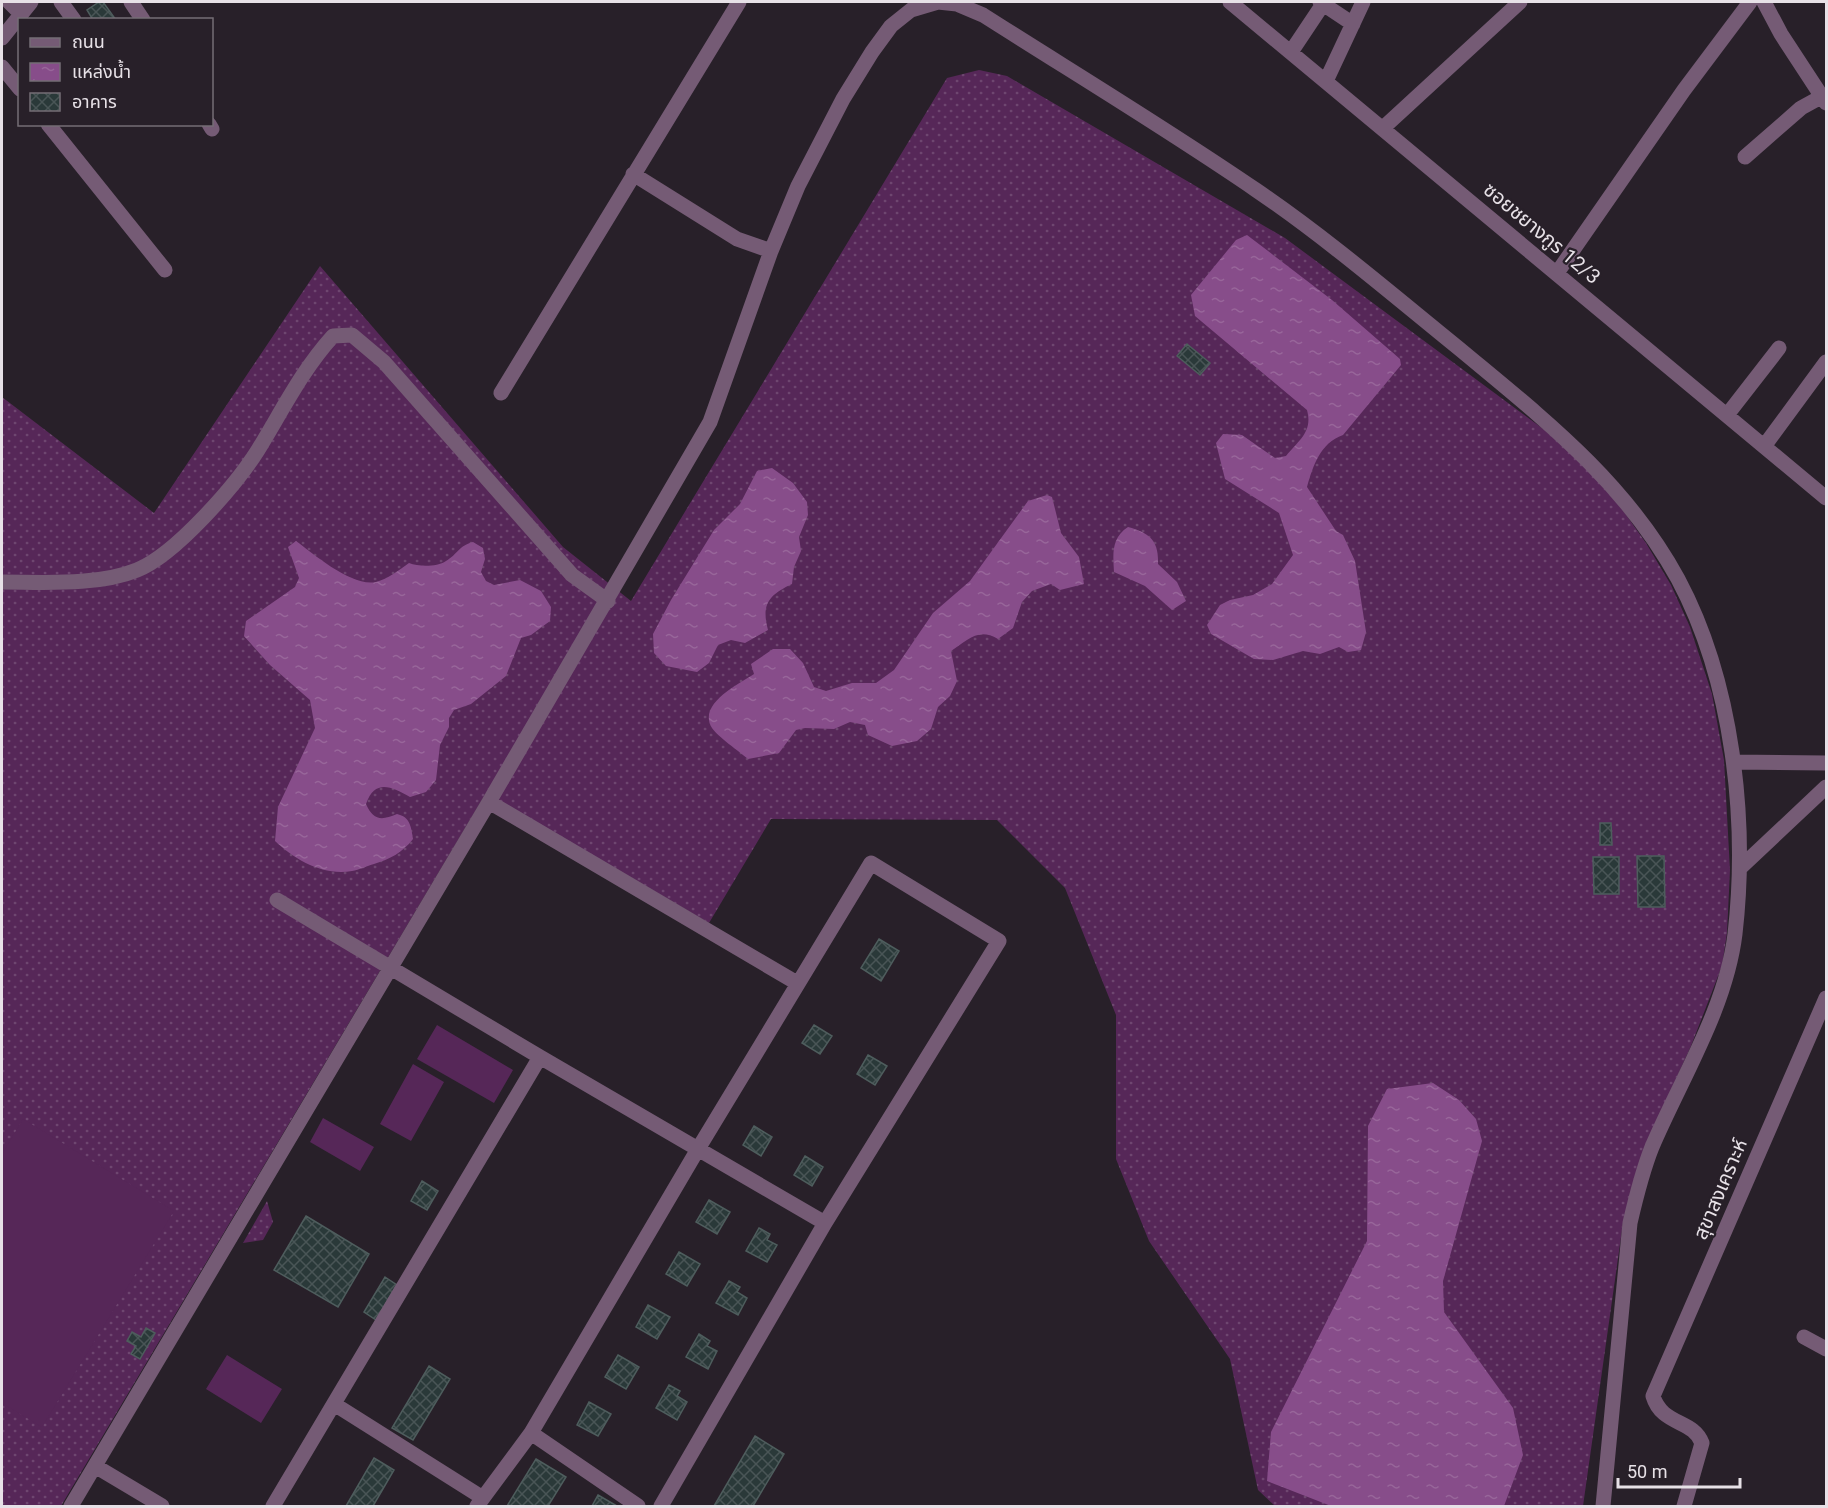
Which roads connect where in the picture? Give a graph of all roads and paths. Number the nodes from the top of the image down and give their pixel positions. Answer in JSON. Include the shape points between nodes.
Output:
{"nodes":[{"id":1,"x":9,"y":2,"type":"edge"},
{"id":2,"x":31,"y":2,"type":"edge"},
{"id":3,"x":61,"y":2,"type":"edge"},
{"id":4,"x":131,"y":2,"type":"edge"},
{"id":5,"x":739,"y":2,"type":"edge"},
{"id":6,"x":1230,"y":2,"type":"edge"},
{"id":7,"x":1363,"y":2,"type":"edge"},
{"id":8,"x":1520,"y":2,"type":"edge"},
{"id":9,"x":1750,"y":2,"type":"edge"},
{"id":10,"x":1764,"y":2,"type":"edge"},
{"id":11,"x":1321,"y":3,"type":"edge"},
{"id":12,"x":21,"y":14,"type":"junction"},
{"id":13,"x":73,"y":18,"type":"edge"},
{"id":14,"x":142,"y":18,"type":"edge"},
{"id":15,"x":1353,"y":24,"type":"junction"},
{"id":16,"x":2,"y":38,"type":"edge"},
{"id":17,"x":1291,"y":52,"type":"junction"},
{"id":18,"x":2,"y":67,"type":"edge"},
{"id":19,"x":1326,"y":81,"type":"junction"},
{"id":20,"x":18,"y":87,"type":"edge"},
{"id":21,"x":1824,"y":100,"type":"edge"},
{"id":22,"x":50,"y":126,"type":"edge"},
{"id":23,"x":1383,"y":128,"type":"junction"},
{"id":24,"x":1744,"y":157,"type":"dead end"},
{"id":25,"x":633,"y":174,"type":"junction"},
{"id":26,"x":771,"y":251,"type":"junction"},
{"id":27,"x":165,"y":270,"type":"dead end"},
{"id":28,"x":1557,"y":273,"type":"junction"},
{"id":29,"x":1779,"y":348,"type":"dead end"},
{"id":30,"x":1827,"y":362,"type":"edge"},
{"id":31,"x":501,"y":393,"type":"dead end"},
{"id":32,"x":1726,"y":415,"type":"junction"},
{"id":33,"x":1765,"y":445,"type":"junction"},
{"id":34,"x":1827,"y":498,"type":"edge"},
{"id":35,"x":2,"y":582,"type":"edge"},
{"id":36,"x":608,"y":601,"type":"junction"},
{"id":37,"x":1734,"y":762,"type":"junction"},
{"id":38,"x":1827,"y":763,"type":"edge"},
{"id":39,"x":1827,"y":787,"type":"edge"},
{"id":40,"x":489,"y":802,"type":"junction"},
{"id":41,"x":1740,"y":868,"type":"junction"},
{"id":42,"x":278,"y":900,"type":"dead end"},
{"id":43,"x":391,"y":968,"type":"junction"},
{"id":44,"x":797,"y":983,"type":"junction"},
{"id":45,"x":1827,"y":998,"type":"edge"},
{"id":46,"x":1823,"y":1017,"type":"edge"},
{"id":47,"x":540,"y":1057,"type":"junction"},
{"id":48,"x":698,"y":1149,"type":"junction"},
{"id":49,"x":825,"y":1223,"type":"junction"},
{"id":50,"x":1804,"y":1336,"type":"dead end"},
{"id":51,"x":1827,"y":1349,"type":"edge"},
{"id":52,"x":334,"y":1404,"type":"junction"},
{"id":53,"x":531,"y":1433,"type":"junction"},
{"id":54,"x":95,"y":1466,"type":"junction"},
{"id":55,"x":480,"y":1502,"type":"edge"},
{"id":56,"x":71,"y":1506,"type":"edge"},
{"id":57,"x":162,"y":1506,"type":"edge"},
{"id":58,"x":273,"y":1506,"type":"edge"},
{"id":59,"x":638,"y":1506,"type":"edge"},
{"id":60,"x":661,"y":1506,"type":"edge"},
{"id":61,"x":1603,"y":1506,"type":"edge"},
{"id":62,"x":1684,"y":1506,"type":"edge"}],
"edges":[{"from":1,"to":12,"type":"street"},
{"from":2,"to":12,"type":"street"},
{"from":3,"to":13,"type":"street"},
{"from":4,"to":14,"type":"street"},
{"from":5,"to":25,"type":"street"},
{"from":6,"to":17,"type":"street","name":"ซอยชยางกูร 12/3"},
{"from":7,"to":15,"type":"street"},
{"from":8,"to":23,"type":"street"},
{"from":9,"to":28,"type":"street"},
{"from":10,"to":21,"type":"street"},
{"from":11,"to":15,"type":"street"},
{"from":11,"to":17,"type":"street"},
{"from":12,"to":16,"type":"street"},
{"from":15,"to":19,"type":"street"},
{"from":17,"to":19,"type":"street","name":"ซอยชยางกูร 12/3"},
{"from":18,"to":20,"type":"street"},
{"from":19,"to":23,"type":"street","name":"ซอยชยางกูร 12/3"},
{"from":21,"to":24,"type":"street","via":[[1801,108]]},
{"from":22,"to":27,"type":"street"},
{"from":23,"to":28,"type":"street","name":"ซอยชยางกูร 12/3"},
{"from":25,"to":26,"type":"street","via":[[737,238]]},
{"from":25,"to":31,"type":"street"},
{"from":26,"to":36,"type":"street","via":[[710,422]]},
{"from":26,"to":37,"type":"street","via":[[798,186],[843,99],[891,26],[911,10],[938,2],[957,4],[983,15],[1256,190],[1329,244],[1552,426],[1590,462],[1653,539],[1678,580],[1699,626],[1720,692]]},
{"from":28,"to":32,"type":"street","name":"ซอยชยางกูร 12/3"},
{"from":29,"to":32,"type":"street"},
{"from":30,"to":33,"type":"street"},
{"from":32,"to":33,"type":"street","name":"ซอยชยางกูร 12/3"},
{"from":33,"to":34,"type":"street","name":"ซอยชยางกูร 12/3"},
{"from":35,"to":36,"type":"street","via":[[96,580],[137,570],[174,547],[215,505],[256,453],[314,356],[333,336],[352,335],[384,362],[572,574]]},
{"from":36,"to":40,"type":"street"},
{"from":37,"to":38,"type":"street"},
{"from":37,"to":41,"type":"street"},
{"from":39,"to":41,"type":"street"},
{"from":40,"to":43,"type":"street"},
{"from":40,"to":44,"type":"street"},
{"from":41,"to":61,"type":"street","via":[[1729,965],[1638,1185],[1630,1223]]},
{"from":42,"to":43,"type":"street"},
{"from":43,"to":47,"type":"street"},
{"from":43,"to":54,"type":"street"},
{"from":44,"to":48,"type":"street"},
{"from":44,"to":49,"type":"street","via":[[871,863],[999,941]]},
{"from":45,"to":46,"type":"street","name":"สุขาสงเคราะห์"},
{"from":46,"to":62,"type":"street","name":"สุขาสงเคราะห์","via":[[1653,1396],[1664,1415],[1699,1435],[1702,1443]]},
{"from":47,"to":48,"type":"street"},
{"from":47,"to":52,"type":"street"},
{"from":48,"to":49,"type":"street"},
{"from":48,"to":53,"type":"street"},
{"from":49,"to":60,"type":"street"},
{"from":50,"to":51,"type":"street"},
{"from":52,"to":55,"type":"street"},
{"from":52,"to":58,"type":"street"},
{"from":53,"to":55,"type":"street"},
{"from":53,"to":59,"type":"street"},
{"from":54,"to":56,"type":"street"},
{"from":54,"to":57,"type":"street"}]}
